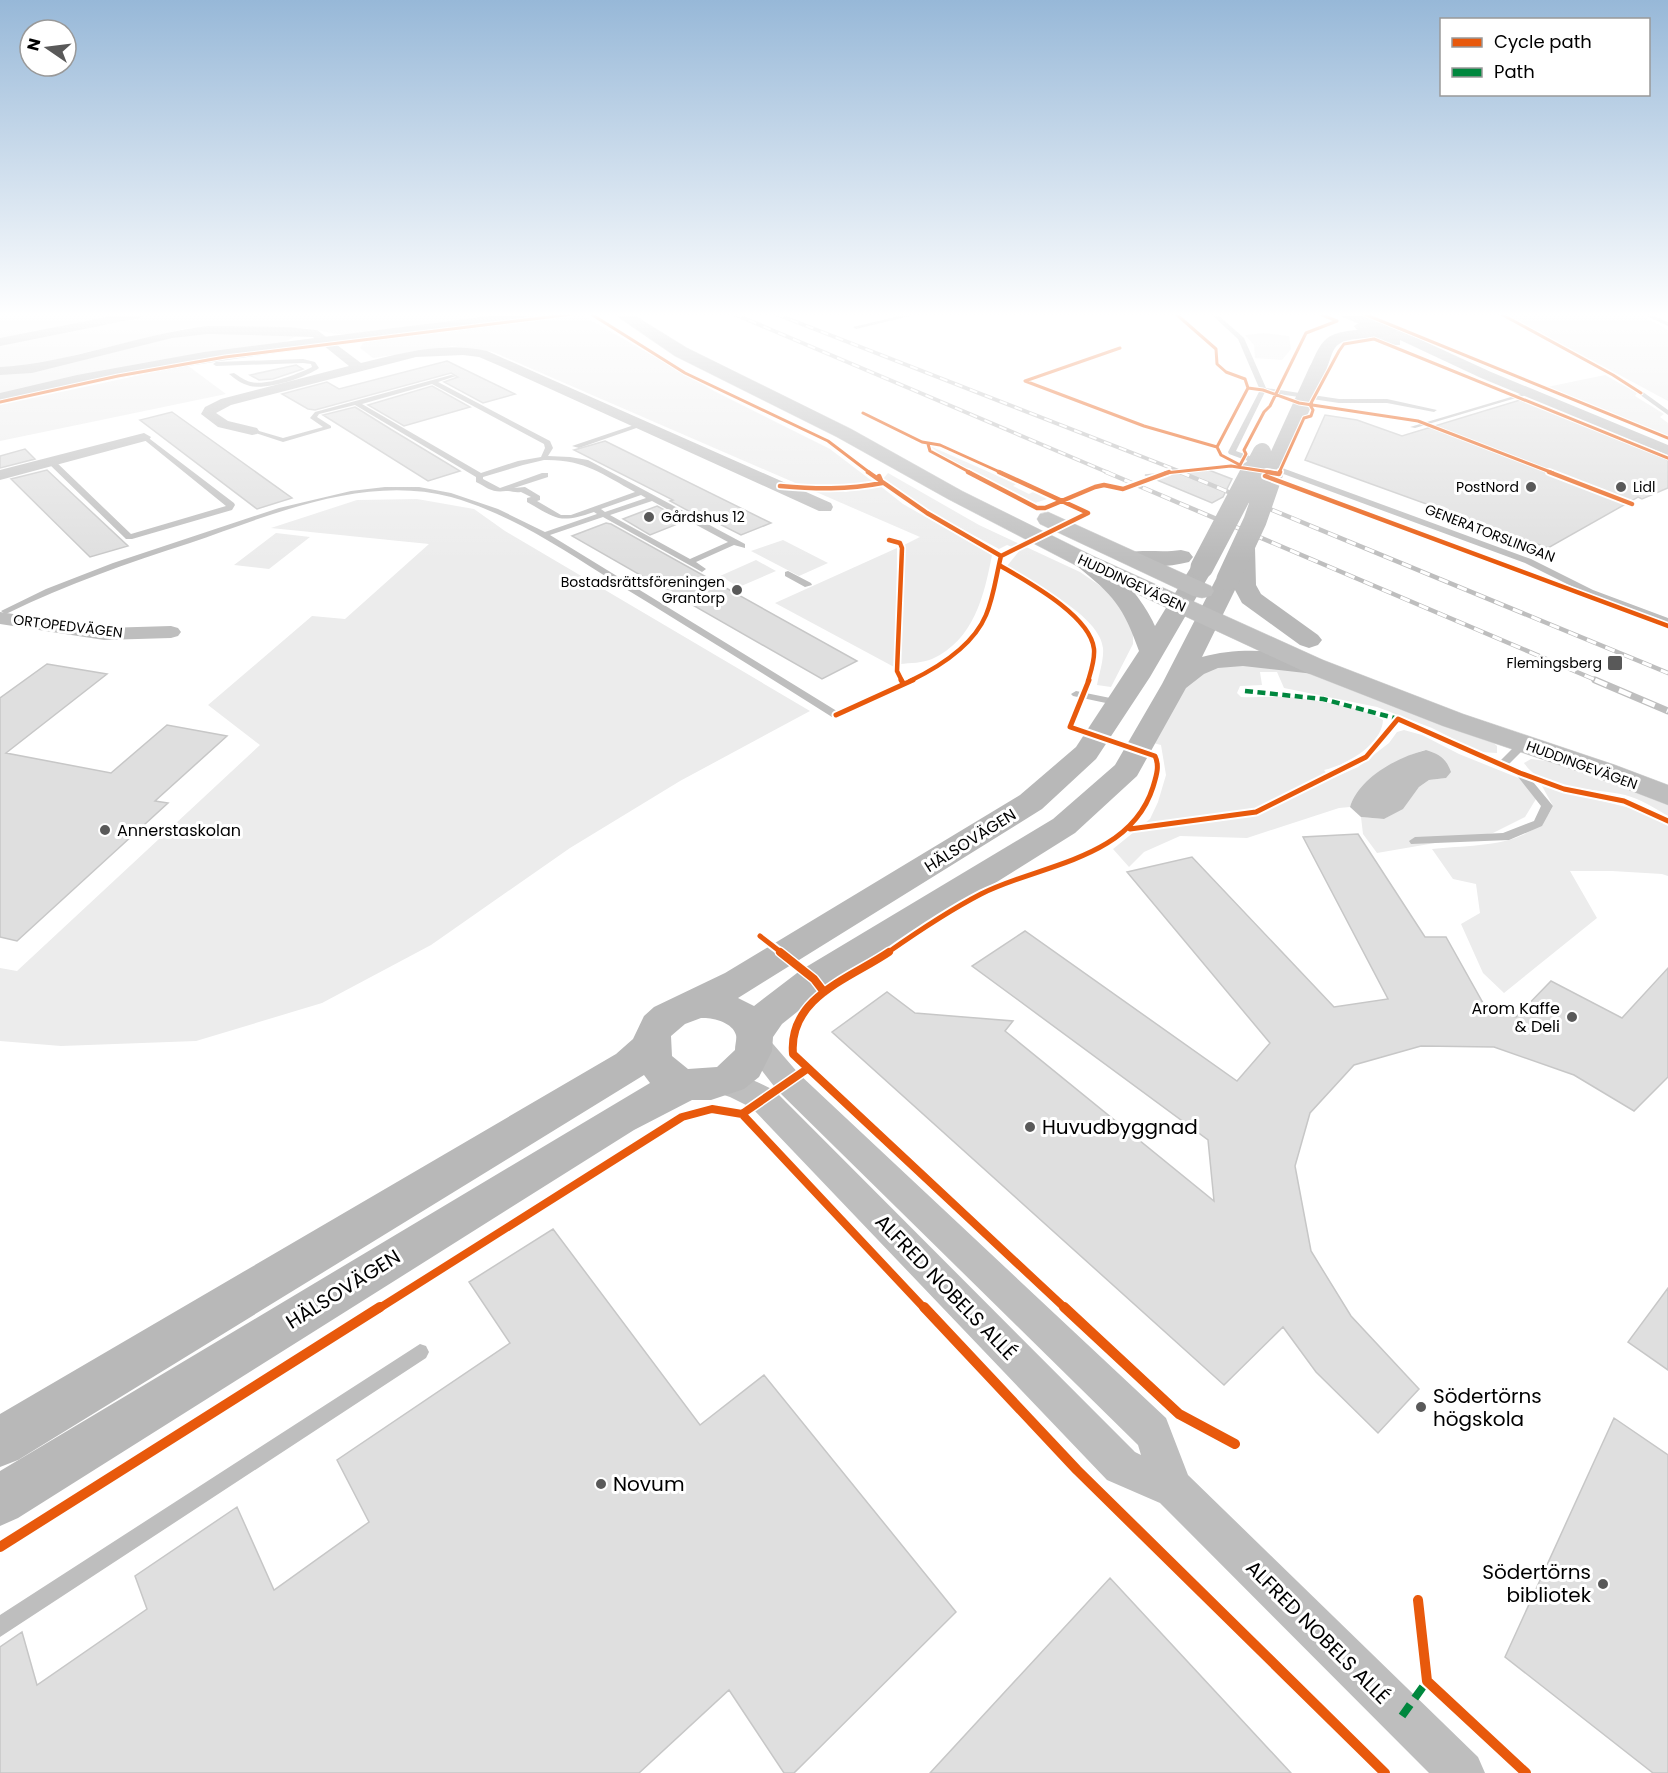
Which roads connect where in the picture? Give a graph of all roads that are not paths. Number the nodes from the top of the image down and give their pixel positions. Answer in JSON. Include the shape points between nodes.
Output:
{"nodes":[{"id":1,"x":246,"y":397,"type":"edge"},
{"id":2,"x":379,"y":397,"type":"edge"},
{"id":3,"x":460,"y":397,"type":"edge"},
{"id":4,"x":580,"y":397,"type":"edge"},
{"id":5,"x":771,"y":397,"type":"edge"},
{"id":6,"x":807,"y":397,"type":"edge"},
{"id":7,"x":1260,"y":397,"type":"edge"},
{"id":8,"x":1294,"y":397,"type":"edge"},
{"id":9,"x":1300,"y":397,"type":"edge"},
{"id":10,"x":1315,"y":397,"type":"edge"},
{"id":11,"x":1517,"y":397,"type":"edge"},
{"id":12,"x":1539,"y":397,"type":"edge"},
{"id":13,"x":1646,"y":397,"type":"edge"},
{"id":14,"x":356,"y":403,"type":"junction"},
{"id":15,"x":1434,"y":410,"type":"dead end"},
{"id":16,"x":1668,"y":413,"type":"edge"},
{"id":17,"x":643,"y":424,"type":"junction"},
{"id":18,"x":1413,"y":427,"type":"dead end"},
{"id":19,"x":252,"y":431,"type":"joint"},
{"id":20,"x":144,"y":437,"type":"joint"},
{"id":21,"x":576,"y":446,"type":"dead end"},
{"id":22,"x":1668,"y":450,"type":"edge"},
{"id":23,"x":544,"y":457,"type":"junction"},
{"id":24,"x":51,"y":462,"type":"junction"},
{"id":25,"x":0,"y":475,"type":"edge"},
{"id":26,"x":545,"y":475,"type":"dead end"},
{"id":27,"x":480,"y":476,"type":"junction"},
{"id":28,"x":508,"y":488,"type":"junction"},
{"id":29,"x":642,"y":492,"type":"junction"},
{"id":30,"x":652,"y":498,"type":"junction"},
{"id":31,"x":825,"y":507,"type":"dead end"},
{"id":32,"x":594,"y":509,"type":"junction"},
{"id":33,"x":604,"y":515,"type":"junction"},
{"id":34,"x":572,"y":517,"type":"junction"},
{"id":35,"x":580,"y":523,"type":"junction"},
{"id":36,"x":544,"y":535,"type":"junction"},
{"id":37,"x":1084,"y":561,"type":"junction"},
{"id":38,"x":690,"y":562,"type":"junction"},
{"id":39,"x":702,"y":569,"type":"dead end"},
{"id":40,"x":788,"y":574,"type":"dead end"},
{"id":41,"x":1188,"y":579,"type":"junction"},
{"id":42,"x":808,"y":585,"type":"dead end"},
{"id":43,"x":1225,"y":595,"type":"junction"},
{"id":44,"x":3,"y":614,"type":"edge"},
{"id":45,"x":1668,"y":621,"type":"edge"},
{"id":46,"x":171,"y":632,"type":"dead end"},
{"id":47,"x":1152,"y":651,"type":"junction"},
{"id":48,"x":1312,"y":653,"type":"junction"},
{"id":49,"x":1175,"y":684,"type":"junction"},
{"id":50,"x":1076,"y":694,"type":"dead end"},
{"id":51,"x":1120,"y":703,"type":"junction"},
{"id":52,"x":836,"y":715,"type":"dead end"},
{"id":53,"x":1524,"y":744,"type":"junction"},
{"id":54,"x":1502,"y":765,"type":"dead end"},
{"id":55,"x":1520,"y":773,"type":"dead end"},
{"id":56,"x":1668,"y":778,"type":"edge"},
{"id":57,"x":1668,"y":796,"type":"edge"},
{"id":58,"x":1415,"y":841,"type":"dead end"},
{"id":59,"x":694,"y":1005,"type":"junction"},
{"id":60,"x":756,"y":1039,"type":"junction"},
{"id":61,"x":650,"y":1046,"type":"junction"},
{"id":62,"x":705,"y":1083,"type":"junction"},
{"id":63,"x":420,"y":1352,"type":"dead end"},
{"id":64,"x":0,"y":1442,"type":"edge"},
{"id":65,"x":1174,"y":1489,"type":"junction"},
{"id":66,"x":0,"y":1500,"type":"edge"},
{"id":67,"x":0,"y":1627,"type":"edge"},
{"id":68,"x":1462,"y":1773,"type":"edge"}],
"edges":[{"from":1,"to":19,"type":"street","via":[[226,402],[208,414],[224,424]]},
{"from":2,"to":14,"type":"lane"},
{"from":3,"to":23,"type":"lane","via":[[546,443],[549,448]]},
{"from":4,"to":17,"type":"street"},
{"from":5,"to":37,"type":"main road","name":"HUDDINGEVÄGEN"},
{"from":6,"to":41,"type":"main road","name":"HUDDINGEVÄGEN","via":[[984,491]]},
{"from":7,"to":45,"type":"lane","name":"GENERATORSLINGAN","via":[[1232,452],[1528,561],[1590,592]]},
{"from":8,"to":41,"type":"street","name":"HÄLSOVÄGEN","bridge":true},
{"from":9,"to":43,"type":"street","bridge":true},
{"from":10,"to":15,"type":"lane","via":[[1387,401]]},
{"from":11,"to":18,"type":"lane"},
{"from":12,"to":22,"type":"street"},
{"from":13,"to":16,"type":"lane"},
{"from":14,"to":19,"type":"lane","via":[[317,412],[314,418],[329,427],[283,440]]},
{"from":14,"to":27,"type":"lane"},
{"from":17,"to":21,"type":"lane"},
{"from":17,"to":31,"type":"street"},
{"from":20,"to":24,"type":"street"},
{"from":20,"to":24,"type":"lane","via":[[231,505],[229,508],[129,537]]},
{"from":23,"to":27,"type":"lane"},
{"from":23,"to":29,"type":"lane","via":[[585,462]]},
{"from":24,"to":25,"type":"street"},
{"from":26,"to":28,"type":"lane"},
{"from":27,"to":28,"type":"lane","via":[[479,480],[499,491]]},
{"from":28,"to":34,"type":"lane","via":[[522,489],[537,498],[530,500],[559,517]]},
{"from":29,"to":30,"type":"lane"},
{"from":29,"to":32,"type":"lane"},
{"from":30,"to":33,"type":"lane"},
{"from":30,"to":38,"type":"lane","via":[[738,544]]},
{"from":32,"to":33,"type":"lane"},
{"from":32,"to":34,"type":"lane"},
{"from":33,"to":35,"type":"lane"},
{"from":33,"to":38,"type":"lane"},
{"from":34,"to":35,"type":"lane"},
{"from":35,"to":36,"type":"lane"},
{"from":36,"to":44,"type":"lane","via":[[450,495],[392,489],[352,493],[84,575]]},
{"from":36,"to":52,"type":"lane"},
{"from":37,"to":41,"type":"main road","name":"HUDDINGEVÄGEN"},
{"from":37,"to":47,"type":"street","via":[[1121,590],[1133,605]]},
{"from":38,"to":39,"type":"lane"},
{"from":40,"to":42,"type":"lane"},
{"from":41,"to":43,"type":"main road","name":"HUDDINGEVÄGEN"},
{"from":41,"to":47,"type":"street","name":"HÄLSOVÄGEN"},
{"from":43,"to":48,"type":"main road","name":"HUDDINGEVÄGEN"},
{"from":43,"to":48,"type":"street","via":[[1258,605]]},
{"from":43,"to":49,"type":"street"},
{"from":44,"to":46,"type":"street","name":"ORTOPEDVÄGEN","via":[[104,634]]},
{"from":47,"to":51,"type":"street","name":"HÄLSOVÄGEN"},
{"from":48,"to":49,"type":"street","via":[[1219,661],[1191,671]]},
{"from":48,"to":53,"type":"main road","name":"HUDDINGEVÄGEN","via":[[1454,720]]},
{"from":48,"to":56,"type":"main road","name":"HUDDINGEVÄGEN"},
{"from":49,"to":60,"type":"street","via":[[1127,770],[1064,826],[814,979],[768,1014]]},
{"from":50,"to":51,"type":"lane"},
{"from":51,"to":59,"type":"street","name":"HÄLSOVÄGEN","via":[[1086,753],[1031,802],[738,982]]},
{"from":53,"to":54,"type":"lane"},
{"from":53,"to":57,"type":"main road","name":"HUDDINGEVÄGEN"},
{"from":55,"to":58,"type":"lane","via":[[1547,806],[1538,823],[1505,837]]},
{"from":59,"to":60,"type":"street","via":[[718,1004],[734,1009],[749,1020]]},
{"from":59,"to":61,"type":"street","via":[[667,1017],[656,1029]]},
{"from":60,"to":62,"type":"street","via":[[751,1059],[743,1070]]},
{"from":60,"to":65,"type":"street","name":"ALFRED NOBELS ALLÉ","via":[[788,1082],[1152,1432]]},
{"from":61,"to":62,"type":"street","via":[[658,1068],[676,1081]]},
{"from":61,"to":64,"type":"street","via":[[630,1065]]},
{"from":62,"to":65,"type":"street","name":"ALFRED NOBELS ALLÉ","via":[[738,1087],[763,1099],[1121,1466]]},
{"from":62,"to":66,"type":"street","name":"HÄLSOVÄGEN","via":[[662,1095],[610,1125]]},
{"from":63,"to":67,"type":"lane"},
{"from":65,"to":68,"type":"street","name":"ALFRED NOBELS ALLÉ"}]}
